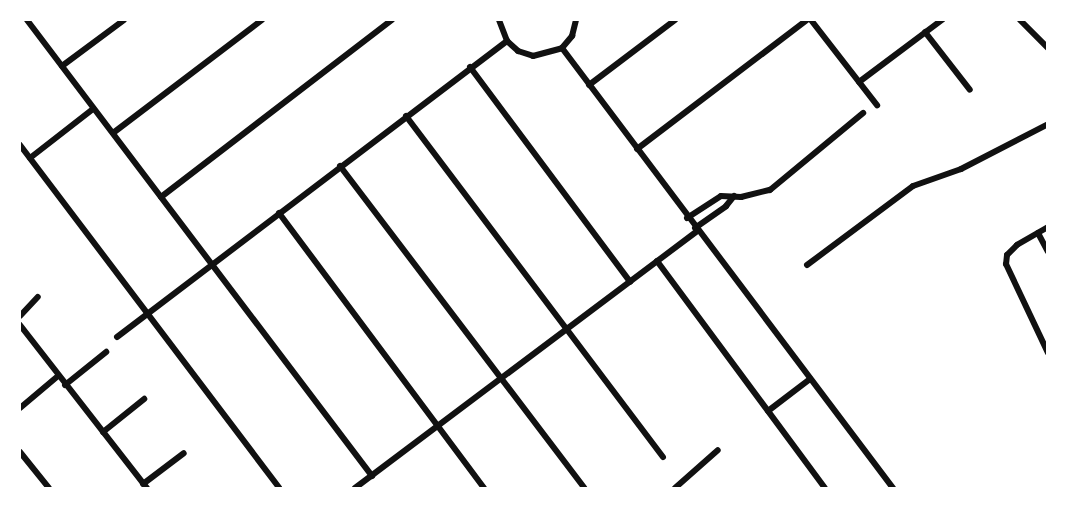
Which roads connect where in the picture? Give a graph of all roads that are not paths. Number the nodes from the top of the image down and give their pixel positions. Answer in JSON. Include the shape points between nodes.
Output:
{"nodes":[{"id":1,"x":27,"y":20,"type":"edge"},
{"id":2,"x":124,"y":20,"type":"edge"},
{"id":3,"x":262,"y":20,"type":"edge"},
{"id":4,"x":392,"y":20,"type":"edge"},
{"id":5,"x":500,"y":20,"type":"edge"},
{"id":6,"x":576,"y":20,"type":"edge"},
{"id":7,"x":675,"y":20,"type":"edge"},
{"id":8,"x":809,"y":20,"type":"edge"},
{"id":9,"x":942,"y":20,"type":"edge"},
{"id":10,"x":1020,"y":20,"type":"edge"},
{"id":11,"x":925,"y":32,"type":"junction"},
{"id":12,"x":507,"y":41,"type":"junction"},
{"id":13,"x":562,"y":48,"type":"junction"},
{"id":14,"x":1047,"y":48,"type":"edge"},
{"id":15,"x":62,"y":66,"type":"junction"},
{"id":16,"x":470,"y":67,"type":"junction"},
{"id":17,"x":860,"y":82,"type":"junction"},
{"id":18,"x":589,"y":85,"type":"junction"},
{"id":19,"x":970,"y":90,"type":"dead end"},
{"id":20,"x":877,"y":105,"type":"dead end"},
{"id":21,"x":93,"y":109,"type":"junction"},
{"id":22,"x":863,"y":113,"type":"dead end"},
{"id":23,"x":405,"y":116,"type":"junction"},
{"id":24,"x":1047,"y":124,"type":"edge"},
{"id":25,"x":113,"y":134,"type":"junction"},
{"id":26,"x":20,"y":145,"type":"edge"},
{"id":27,"x":637,"y":149,"type":"junction"},
{"id":28,"x":30,"y":158,"type":"junction"},
{"id":29,"x":340,"y":166,"type":"junction"},
{"id":30,"x":734,"y":196,"type":"junction"},
{"id":31,"x":161,"y":197,"type":"junction"},
{"id":32,"x":279,"y":213,"type":"junction"},
{"id":33,"x":687,"y":218,"type":"junction"},
{"id":34,"x":1047,"y":227,"type":"edge"},
{"id":35,"x":696,"y":229,"type":"junction"},
{"id":36,"x":1038,"y":233,"type":"junction"},
{"id":37,"x":1047,"y":252,"type":"edge"},
{"id":38,"x":657,"y":261,"type":"junction"},
{"id":39,"x":212,"y":264,"type":"junction"},
{"id":40,"x":807,"y":266,"type":"dead end"},
{"id":41,"x":630,"y":282,"type":"junction"},
{"id":42,"x":38,"y":297,"type":"dead end"},
{"id":43,"x":147,"y":314,"type":"junction"},
{"id":44,"x":20,"y":316,"type":"edge"},
{"id":45,"x":20,"y":325,"type":"edge"},
{"id":46,"x":566,"y":330,"type":"junction"},
{"id":47,"x":117,"y":337,"type":"dead end"},
{"id":48,"x":106,"y":352,"type":"dead end"},
{"id":49,"x":1047,"y":353,"type":"edge"},
{"id":50,"x":58,"y":376,"type":"junction"},
{"id":51,"x":501,"y":378,"type":"junction"},
{"id":52,"x":810,"y":379,"type":"junction"},
{"id":53,"x":65,"y":385,"type":"junction"},
{"id":54,"x":144,"y":399,"type":"dead end"},
{"id":55,"x":20,"y":408,"type":"edge"},
{"id":56,"x":768,"y":411,"type":"junction"},
{"id":57,"x":437,"y":427,"type":"junction"},
{"id":58,"x":103,"y":432,"type":"junction"},
{"id":59,"x":718,"y":450,"type":"dead end"},
{"id":60,"x":20,"y":452,"type":"edge"},
{"id":61,"x":184,"y":453,"type":"dead end"},
{"id":62,"x":663,"y":457,"type":"dead end"},
{"id":63,"x":372,"y":476,"type":"junction"},
{"id":64,"x":145,"y":486,"type":"edge"},
{"id":65,"x":49,"y":489,"type":"edge"},
{"id":66,"x":279,"y":489,"type":"edge"},
{"id":67,"x":355,"y":489,"type":"edge"},
{"id":68,"x":484,"y":489,"type":"edge"},
{"id":69,"x":584,"y":489,"type":"edge"},
{"id":70,"x":675,"y":489,"type":"edge"},
{"id":71,"x":825,"y":489,"type":"edge"},
{"id":72,"x":893,"y":489,"type":"edge"}],
"edges":[{"from":1,"to":15,"type":"street"},
{"from":2,"to":15,"type":"street"},
{"from":3,"to":25,"type":"street"},
{"from":4,"to":31,"type":"street"},
{"from":5,"to":12,"type":"street"},
{"from":6,"to":13,"type":"street","via":[[572,36]]},
{"from":7,"to":18,"type":"street"},
{"from":8,"to":17,"type":"street"},
{"from":8,"to":27,"type":"street"},
{"from":9,"to":11,"type":"street"},
{"from":10,"to":14,"type":"street"},
{"from":11,"to":17,"type":"street"},
{"from":11,"to":19,"type":"street"},
{"from":12,"to":13,"type":"street","via":[[518,51],[533,56],[548,55]]},
{"from":12,"to":16,"type":"street"},
{"from":13,"to":18,"type":"street"},
{"from":15,"to":21,"type":"street"},
{"from":16,"to":23,"type":"street"},
{"from":16,"to":41,"type":"street"},
{"from":17,"to":20,"type":"street"},
{"from":18,"to":27,"type":"street"},
{"from":21,"to":25,"type":"street"},
{"from":21,"to":28,"type":"street"},
{"from":22,"to":30,"type":"street","via":[[770,190]]},
{"from":23,"to":29,"type":"street"},
{"from":23,"to":46,"type":"street"},
{"from":24,"to":40,"type":"street","via":[[961,169],[913,186]]},
{"from":25,"to":31,"type":"street"},
{"from":26,"to":28,"type":"street"},
{"from":27,"to":33,"type":"street"},
{"from":28,"to":43,"type":"street"},
{"from":29,"to":32,"type":"street"},
{"from":29,"to":51,"type":"street"},
{"from":30,"to":33,"type":"street","via":[[721,196]]},
{"from":30,"to":35,"type":"street"},
{"from":31,"to":39,"type":"street"},
{"from":32,"to":39,"type":"street"},
{"from":32,"to":57,"type":"street"},
{"from":33,"to":35,"type":"street"},
{"from":34,"to":36,"type":"street"},
{"from":35,"to":38,"type":"street"},
{"from":35,"to":52,"type":"street"},
{"from":36,"to":37,"type":"street"},
{"from":36,"to":49,"type":"street","via":[[1017,245],[1007,255],[1006,264]]},
{"from":38,"to":41,"type":"street"},
{"from":38,"to":56,"type":"street"},
{"from":39,"to":43,"type":"street"},
{"from":39,"to":63,"type":"street"},
{"from":41,"to":46,"type":"street"},
{"from":42,"to":44,"type":"street"},
{"from":43,"to":47,"type":"street"},
{"from":43,"to":66,"type":"street"},
{"from":45,"to":50,"type":"street"},
{"from":46,"to":51,"type":"street"},
{"from":46,"to":62,"type":"street"},
{"from":48,"to":53,"type":"street"},
{"from":50,"to":53,"type":"street"},
{"from":50,"to":55,"type":"street"},
{"from":51,"to":57,"type":"street"},
{"from":51,"to":69,"type":"street"},
{"from":52,"to":56,"type":"street"},
{"from":52,"to":72,"type":"street"},
{"from":53,"to":58,"type":"street"},
{"from":54,"to":58,"type":"street"},
{"from":56,"to":71,"type":"street"},
{"from":57,"to":63,"type":"street"},
{"from":57,"to":68,"type":"street"},
{"from":58,"to":64,"type":"street"},
{"from":59,"to":70,"type":"street"},
{"from":60,"to":65,"type":"street"},
{"from":61,"to":64,"type":"street"},
{"from":63,"to":67,"type":"street"}]}
